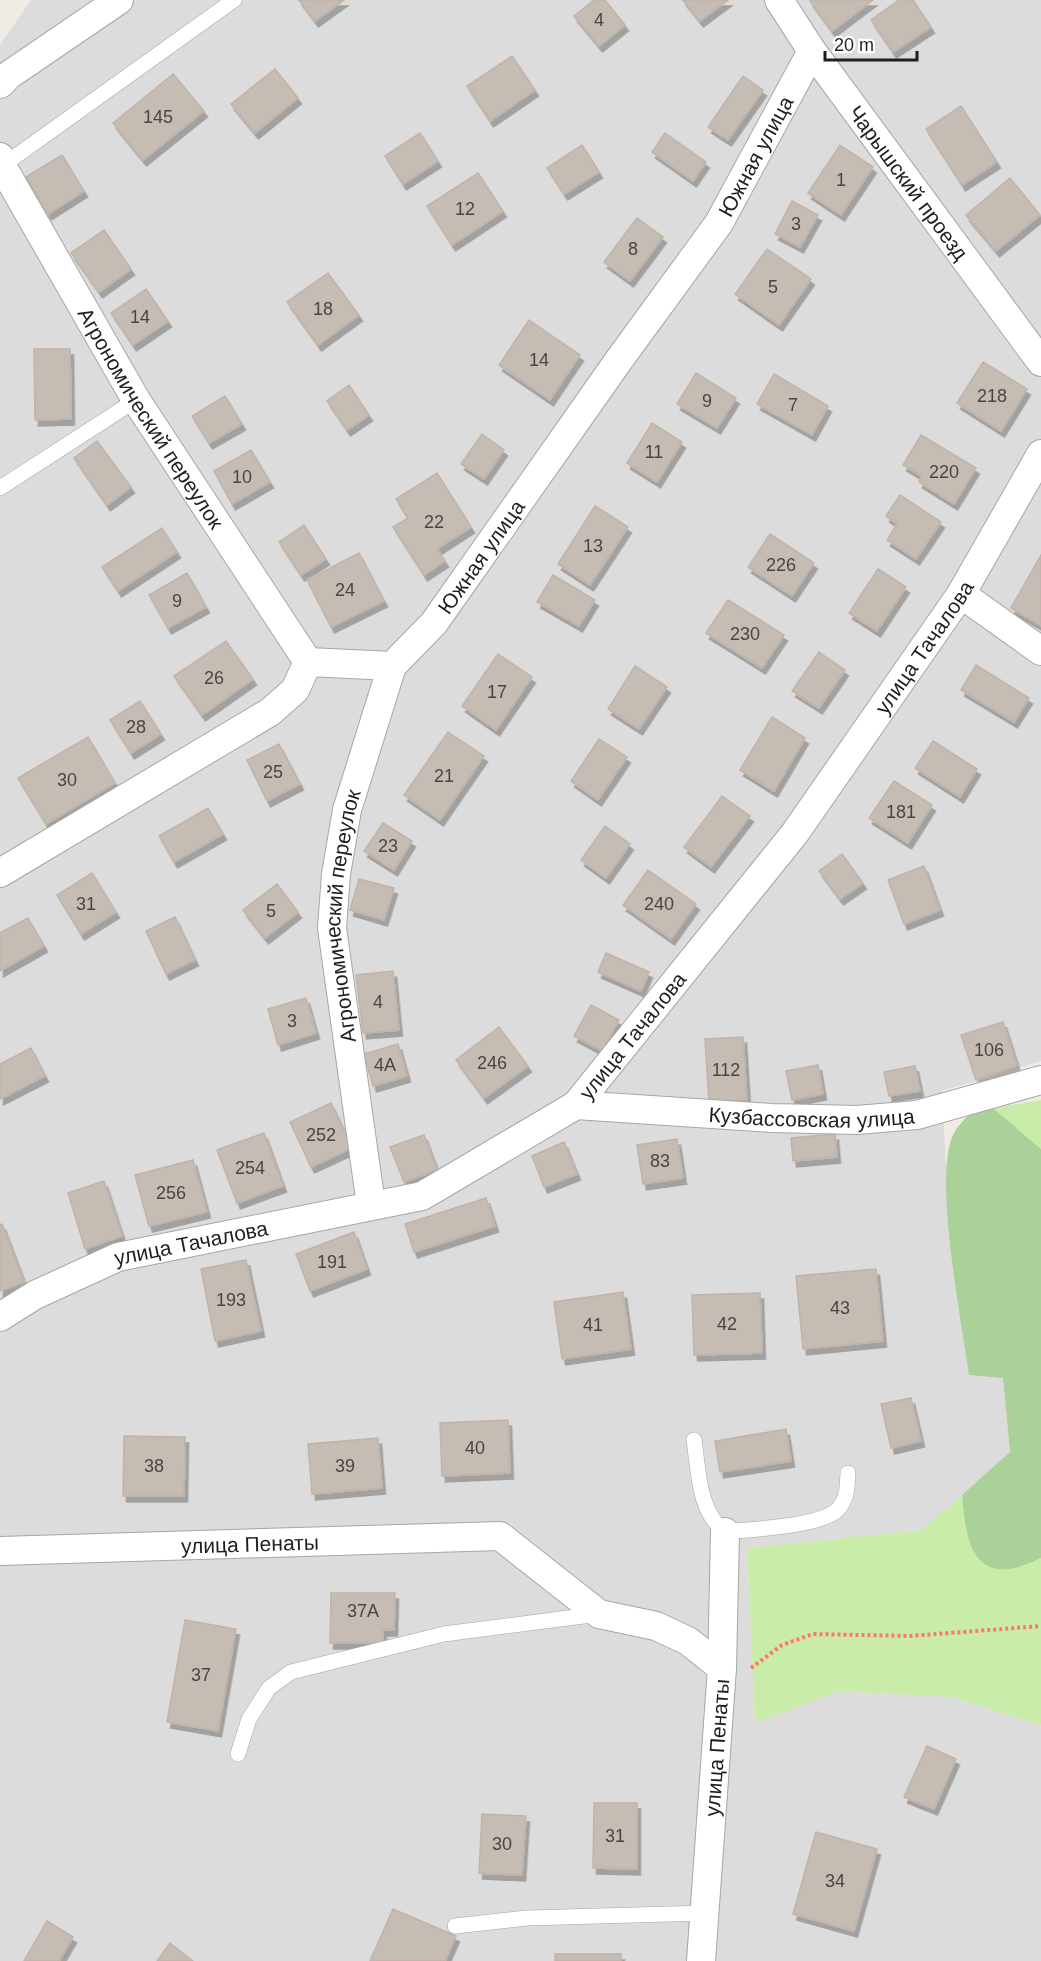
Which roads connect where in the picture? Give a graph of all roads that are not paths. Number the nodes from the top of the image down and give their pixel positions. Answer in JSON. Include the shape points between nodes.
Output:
{"nodes":[{"id":1,"x":119,"y":0,"type":"edge"},
{"id":2,"x":234,"y":0,"type":"edge"},
{"id":3,"x":779,"y":0,"type":"edge"},
{"id":4,"x":812,"y":51,"type":"junction"},
{"id":5,"x":0,"y":84,"type":"edge"},
{"id":6,"x":1,"y":161,"type":"edge"},
{"id":7,"x":1041,"y":362,"type":"edge"},
{"id":8,"x":136,"y":399,"type":"junction"},
{"id":9,"x":1041,"y":454,"type":"edge"},
{"id":10,"x":0,"y":488,"type":"edge"},
{"id":11,"x":961,"y":594,"type":"junction"},
{"id":12,"x":1041,"y":651,"type":"edge"},
{"id":13,"x":308,"y":662,"type":"junction"},
{"id":14,"x":392,"y":666,"type":"junction"},
{"id":15,"x":0,"y":873,"type":"edge"},
{"id":16,"x":1041,"y":1080,"type":"edge"},
{"id":17,"x":576,"y":1105,"type":"junction"},
{"id":18,"x":371,"y":1204,"type":"junction"},
{"id":19,"x":0,"y":1317,"type":"edge"},
{"id":20,"x":694,"y":1440,"type":"dead end"},
{"id":21,"x":848,"y":1473,"type":"dead end"},
{"id":22,"x":725,"y":1532,"type":"junction"},
{"id":23,"x":0,"y":1551,"type":"edge"},
{"id":24,"x":599,"y":1614,"type":"junction"},
{"id":25,"x":722,"y":1668,"type":"junction"},
{"id":26,"x":238,"y":1754,"type":"dead end"},
{"id":27,"x":706,"y":1913,"type":"junction"},
{"id":28,"x":455,"y":1926,"type":"dead end"},
{"id":29,"x":701,"y":1961,"type":"edge"}],
"edges":[{"from":1,"to":5,"type":"street"},
{"from":2,"to":6,"type":"lane"},
{"from":3,"to":4,"type":"street","name":"Чарышский проезд"},
{"from":4,"to":7,"type":"street","name":"Чарышский проезд"},
{"from":4,"to":14,"type":"street","name":"Южная улица","via":[[719,223],[434,623]]},
{"from":6,"to":8,"type":"street","name":"Агрономический переулок"},
{"from":8,"to":10,"type":"lane"},
{"from":8,"to":13,"type":"street","name":"Агрономический переулок"},
{"from":9,"to":11,"type":"street","name":"улица Тачалова"},
{"from":11,"to":12,"type":"street"},
{"from":11,"to":17,"type":"street","name":"улица Тачалова","via":[[795,833]]},
{"from":13,"to":14,"type":"street"},
{"from":13,"to":15,"type":"street","via":[[295,690],[270,712]]},
{"from":14,"to":18,"type":"street","name":"Агрономический переулок","via":[[348,810],[336,874],[332,928]]},
{"from":16,"to":17,"type":"street","name":"Кузбассовская улица","via":[[917,1115],[857,1120]]},
{"from":17,"to":18,"type":"street","name":"улица Тачалова","via":[[422,1196]]},
{"from":18,"to":19,"type":"street","name":"улица Тачалова","via":[[118,1257],[35,1295]]},
{"from":20,"to":22,"type":"lane","via":[[703,1501],[714,1524]]},
{"from":21,"to":22,"type":"lane","via":[[847,1494],[838,1510],[823,1519]]},
{"from":22,"to":25,"type":"street","name":"улица Пенаты"},
{"from":23,"to":24,"type":"street","name":"улица Пенаты","via":[[500,1536]]},
{"from":24,"to":25,"type":"street","via":[[656,1626],[688,1641]]},
{"from":24,"to":26,"type":"lane","via":[[444,1634],[291,1672],[269,1688],[249,1719]]},
{"from":25,"to":27,"type":"street","name":"улица Пенаты"},
{"from":27,"to":28,"type":"lane","via":[[527,1918]]},
{"from":27,"to":29,"type":"street","name":"улица Пенаты"}]}
